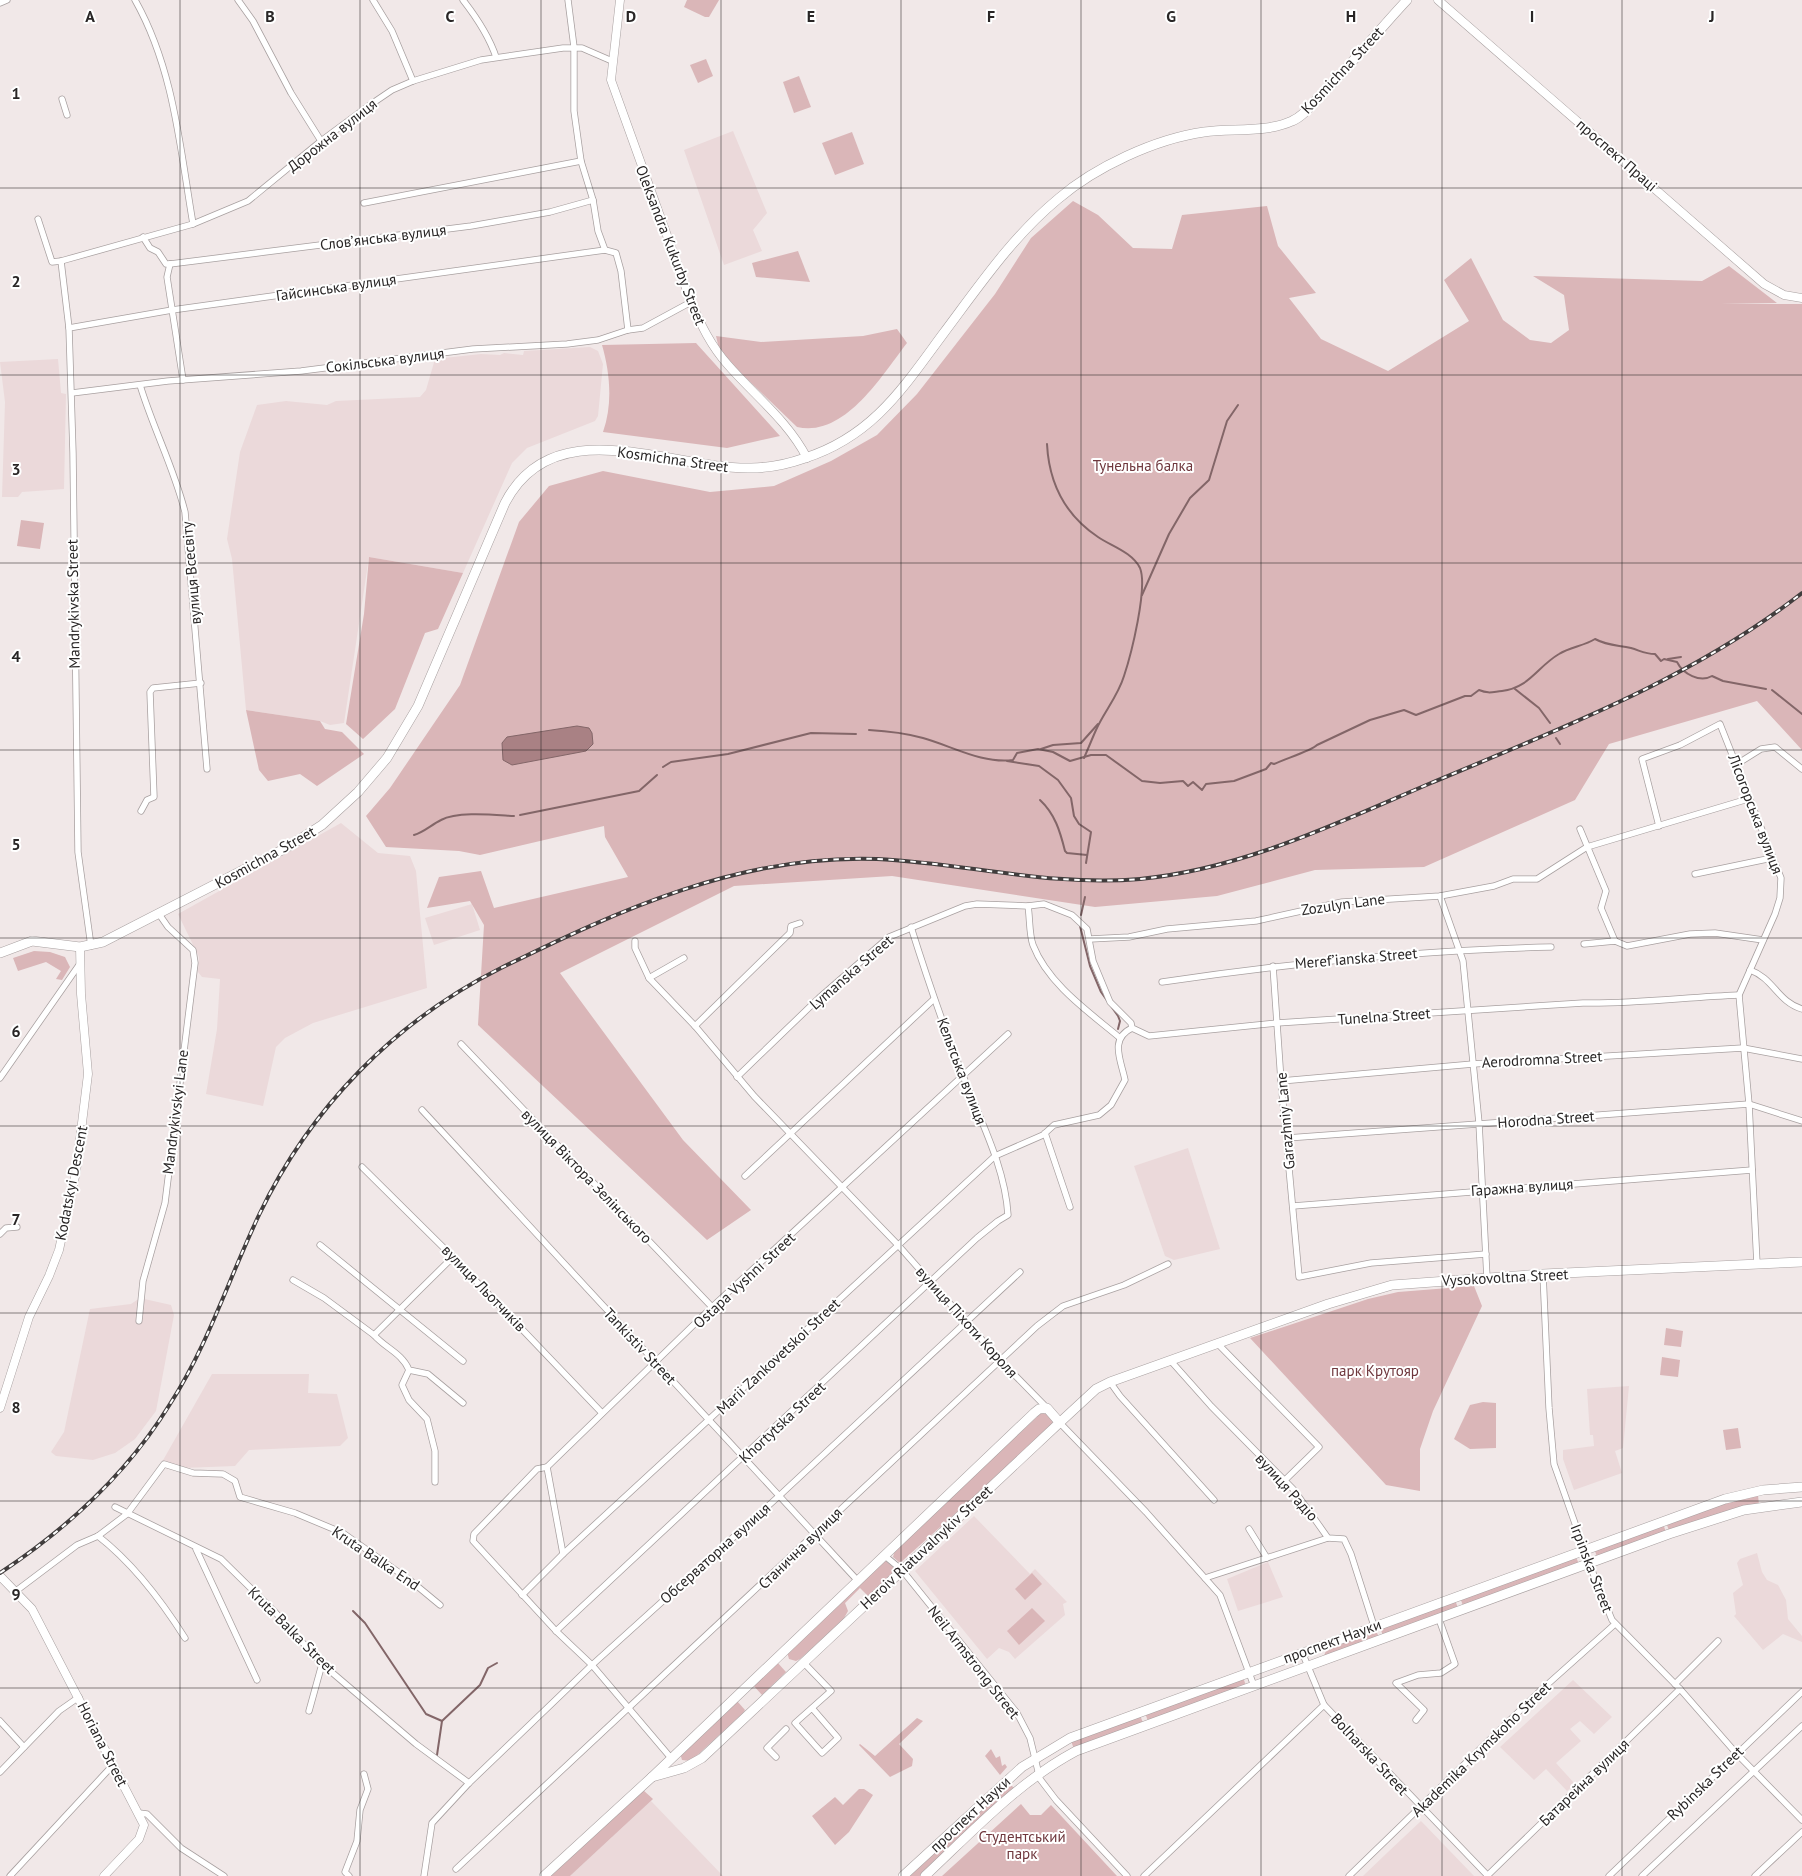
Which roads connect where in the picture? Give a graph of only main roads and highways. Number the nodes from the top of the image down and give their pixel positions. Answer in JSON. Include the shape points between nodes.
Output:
{"nodes":[{"id":1,"x":1407,"y":0,"type":"edge"},
{"id":2,"x":0,"y":953,"type":"edge"},
{"id":3,"x":1802,"y":1262,"type":"edge"},
{"id":4,"x":1217,"y":1343,"type":"joint"},
{"id":5,"x":1046,"y":1408,"type":"joint"},
{"id":6,"x":1060,"y":1423,"type":"junction"},
{"id":7,"x":1802,"y":1487,"type":"edge"},
{"id":8,"x":1802,"y":1502,"type":"edge"},
{"id":9,"x":652,"y":1777,"type":"junction"},
{"id":10,"x":544,"y":1876,"type":"edge"},
{"id":11,"x":904,"y":1876,"type":"edge"},
{"id":12,"x":926,"y":1876,"type":"edge"}],
"edges":[{"from":1,"to":2,"type":"main road","name":"Kosmichna Street","via":[[1330,87],[1292,121],[1269,127],[1200,132],[1170,140],[1116,162],[1065,193],[1013,242],[888,407],[859,432],[836,446],[806,458],[751,468],[590,449],[557,456],[532,469],[520,480],[505,503],[418,706],[398,743],[358,792],[314,830],[278,852],[115,937],[80,947],[36,940]]},
{"from":3,"to":4,"type":"main road","name":"Vysokovoltna Street","via":[[1402,1283],[1370,1290]]},
{"from":4,"to":6,"type":"main road","name":"Heroiv Riatuvalnykiv Street","via":[[1096,1389]]},
{"from":5,"to":6,"type":"main road","name":"вулиця Піхоти Короля"},
{"from":5,"to":9,"type":"main road","name":"Heroiv Riatuvalnykiv Street","via":[[1034,1413]]},
{"from":6,"to":9,"type":"main road","name":"Heroiv Riatuvalnykiv Street","via":[[694,1764]]},
{"from":7,"to":11,"type":"main road","name":"проспект Науки","via":[[1763,1490],[1725,1499],[1070,1738],[1034,1758],[999,1787]]},
{"from":8,"to":12,"type":"main road","name":"проспект Науки","via":[[1729,1514],[1076,1751],[1038,1774],[1001,1804]]},
{"from":9,"to":10,"type":"main road","name":"Heroiv Riatuvalnykiv Street"}]}
